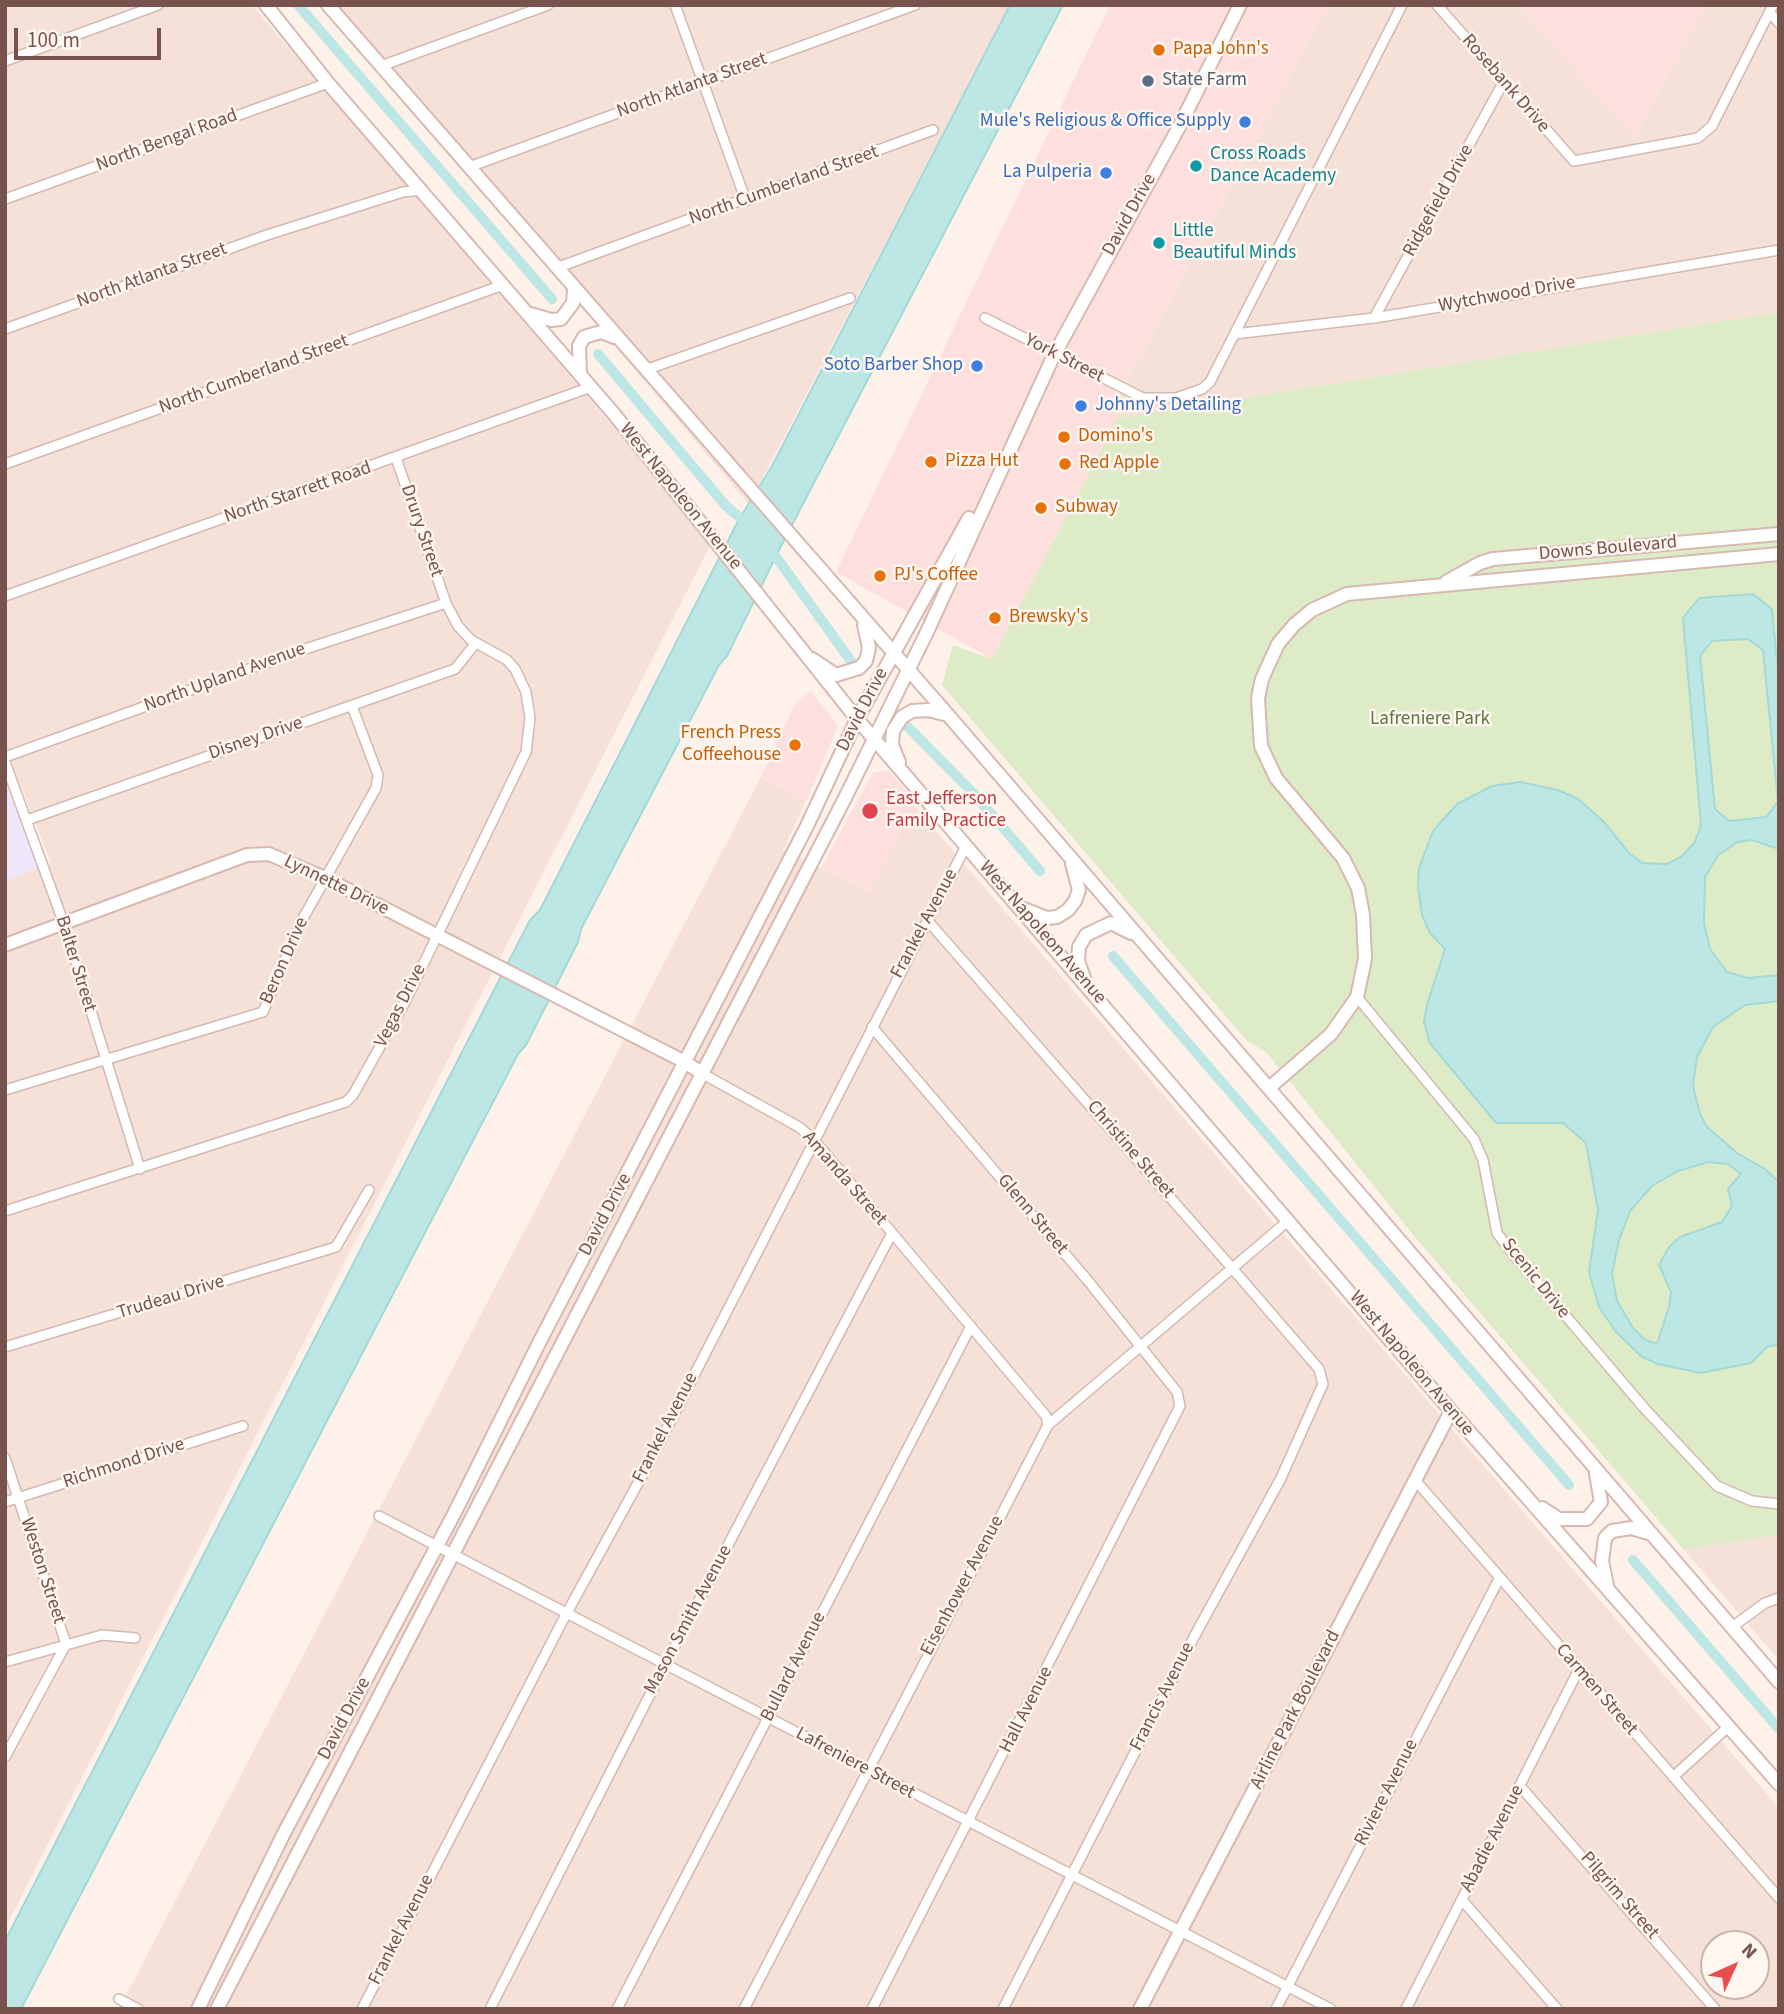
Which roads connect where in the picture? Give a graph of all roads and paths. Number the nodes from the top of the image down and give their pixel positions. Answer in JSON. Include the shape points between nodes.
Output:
{"nodes":[{"id":1,"x":158,"y":5,"type":"edge"},
{"id":2,"x":266,"y":5,"type":"edge"},
{"id":3,"x":328,"y":5,"type":"edge"},
{"id":4,"x":548,"y":5,"type":"edge"},
{"id":5,"x":675,"y":5,"type":"edge"},
{"id":6,"x":915,"y":5,"type":"edge"},
{"id":7,"x":1241,"y":5,"type":"edge"},
{"id":8,"x":1402,"y":5,"type":"edge"},
{"id":9,"x":1437,"y":5,"type":"edge"},
{"id":10,"x":1771,"y":9,"type":"edge"},
{"id":11,"x":1779,"y":23,"type":"edge"},
{"id":12,"x":5,"y":61,"type":"edge"},
{"id":13,"x":381,"y":66,"type":"junction"},
{"id":14,"x":702,"y":82,"type":"junction"},
{"id":15,"x":328,"y":83,"type":"junction"},
{"id":16,"x":1503,"y":83,"type":"junction"},
{"id":17,"x":933,"y":130,"type":"dead end"},
{"id":18,"x":468,"y":167,"type":"junction"},
{"id":19,"x":421,"y":190,"type":"junction"},
{"id":20,"x":5,"y":199,"type":"edge"},
{"id":21,"x":746,"y":201,"type":"junction"},
{"id":22,"x":1779,"y":250,"type":"edge"},
{"id":23,"x":556,"y":268,"type":"junction"},
{"id":24,"x":503,"y":285,"type":"junction"},
{"id":25,"x":574,"y":289,"type":"junction"},
{"id":26,"x":850,"y":298,"type":"dead end"},
{"id":27,"x":526,"y":313,"type":"junction"},
{"id":28,"x":985,"y":318,"type":"dead end"},
{"id":29,"x":1374,"y":318,"type":"junction"},
{"id":30,"x":5,"y":329,"type":"edge"},
{"id":31,"x":1234,"y":334,"type":"junction"},
{"id":32,"x":618,"y":338,"type":"junction"},
{"id":33,"x":1054,"y":355,"type":"junction"},
{"id":34,"x":645,"y":370,"type":"junction"},
{"id":35,"x":580,"y":374,"type":"junction"},
{"id":36,"x":591,"y":387,"type":"junction"},
{"id":37,"x":1020,"y":425,"type":"junction"},
{"id":38,"x":396,"y":458,"type":"junction"},
{"id":39,"x":5,"y":464,"type":"edge"},
{"id":40,"x":1779,"y":534,"type":"edge"},
{"id":41,"x":1779,"y":554,"type":"edge"},
{"id":42,"x":1442,"y":584,"type":"junction"},
{"id":43,"x":5,"y":596,"type":"edge"},
{"id":44,"x":446,"y":603,"type":"junction"},
{"id":45,"x":861,"y":619,"type":"junction"},
{"id":46,"x":475,"y":643,"type":"junction"},
{"id":47,"x":800,"y":652,"type":"junction"},
{"id":48,"x":892,"y":655,"type":"junction"},
{"id":49,"x":908,"y":669,"type":"junction"},
{"id":50,"x":352,"y":706,"type":"junction"},
{"id":51,"x":948,"y":715,"type":"junction"},
{"id":52,"x":857,"y":719,"type":"junction"},
{"id":53,"x":873,"y":738,"type":"junction"},
{"id":54,"x":5,"y":759,"type":"edge"},
{"id":55,"x":902,"y":770,"type":"junction"},
{"id":56,"x":27,"y":820,"type":"junction"},
{"id":57,"x":966,"y":846,"type":"junction"},
{"id":58,"x":1068,"y":855,"type":"junction"},
{"id":59,"x":325,"y":878,"type":"junction"},
{"id":60,"x":1017,"y":906,"type":"junction"},
{"id":61,"x":927,"y":920,"type":"junction"},
{"id":62,"x":64,"y":924,"type":"junction"},
{"id":63,"x":436,"y":935,"type":"junction"},
{"id":64,"x":1141,"y":939,"type":"junction"},
{"id":65,"x":5,"y":944,"type":"edge"},
{"id":66,"x":503,"y":969,"type":"joint"},
{"id":67,"x":1088,"y":987,"type":"junction"},
{"id":68,"x":1357,"y":997,"type":"junction"},
{"id":69,"x":872,"y":1027,"type":"junction"},
{"id":70,"x":104,"y":1059,"type":"junction"},
{"id":71,"x":685,"y":1062,"type":"junction"},
{"id":72,"x":703,"y":1074,"type":"junction"},
{"id":73,"x":1269,"y":1088,"type":"junction"},
{"id":74,"x":5,"y":1090,"type":"edge"},
{"id":75,"x":814,"y":1140,"type":"junction"},
{"id":76,"x":140,"y":1169,"type":"junction"},
{"id":77,"x":369,"y":1190,"type":"dead end"},
{"id":78,"x":5,"y":1212,"type":"edge"},
{"id":79,"x":1289,"y":1220,"type":"junction"},
{"id":80,"x":892,"y":1233,"type":"junction"},
{"id":81,"x":1233,"y":1268,"type":"junction"},
{"id":82,"x":558,"y":1307,"type":"junction"},
{"id":83,"x":576,"y":1317,"type":"junction"},
{"id":84,"x":971,"y":1326,"type":"junction"},
{"id":85,"x":5,"y":1347,"type":"edge"},
{"id":86,"x":1140,"y":1347,"type":"junction"},
{"id":87,"x":1323,"y":1385,"type":"joint"},
{"id":88,"x":1179,"y":1410,"type":"joint"},
{"id":89,"x":1451,"y":1411,"type":"junction"},
{"id":90,"x":1048,"y":1425,"type":"junction"},
{"id":91,"x":243,"y":1426,"type":"dead end"},
{"id":92,"x":5,"y":1458,"type":"edge"},
{"id":93,"x":1593,"y":1466,"type":"junction"},
{"id":94,"x":1415,"y":1480,"type":"junction"},
{"id":95,"x":18,"y":1498,"type":"junction"},
{"id":96,"x":1529,"y":1501,"type":"junction"},
{"id":97,"x":5,"y":1502,"type":"edge"},
{"id":98,"x":1779,"y":1504,"type":"edge"},
{"id":99,"x":379,"y":1516,"type":"dead end"},
{"id":100,"x":1652,"y":1534,"type":"junction"},
{"id":101,"x":436,"y":1546,"type":"junction"},
{"id":102,"x":452,"y":1554,"type":"junction"},
{"id":103,"x":1499,"y":1579,"type":"junction"},
{"id":104,"x":1609,"y":1594,"type":"junction"},
{"id":105,"x":1779,"y":1598,"type":"edge"},
{"id":106,"x":566,"y":1615,"type":"junction"},
{"id":107,"x":1732,"y":1627,"type":"junction"},
{"id":108,"x":135,"y":1638,"type":"dead end"},
{"id":109,"x":66,"y":1644,"type":"junction"},
{"id":110,"x":5,"y":1662,"type":"edge"},
{"id":111,"x":664,"y":1665,"type":"junction"},
{"id":112,"x":1579,"y":1669,"type":"junction"},
{"id":113,"x":1779,"y":1682,"type":"edge"},
{"id":114,"x":768,"y":1718,"type":"junction"},
{"id":115,"x":1728,"y":1727,"type":"junction"},
{"id":116,"x":5,"y":1757,"type":"edge"},
{"id":117,"x":868,"y":1771,"type":"junction"},
{"id":118,"x":1673,"y":1777,"type":"junction"},
{"id":119,"x":1779,"y":1784,"type":"edge"},
{"id":120,"x":1520,"y":1786,"type":"junction"},
{"id":121,"x":969,"y":1824,"type":"junction"},
{"id":122,"x":1072,"y":1876,"type":"junction"},
{"id":123,"x":1779,"y":1898,"type":"edge"},
{"id":124,"x":1462,"y":1900,"type":"junction"},
{"id":125,"x":1181,"y":1931,"type":"junction"},
{"id":126,"x":1288,"y":1986,"type":"junction"},
{"id":127,"x":120,"y":1999,"type":"dead end"},
{"id":128,"x":138,"y":2009,"type":"edge"},
{"id":129,"x":198,"y":2009,"type":"edge"},
{"id":130,"x":218,"y":2009,"type":"edge"},
{"id":131,"x":362,"y":2009,"type":"edge"},
{"id":132,"x":490,"y":2009,"type":"edge"},
{"id":133,"x":617,"y":2009,"type":"edge"},
{"id":134,"x":744,"y":2009,"type":"edge"},
{"id":135,"x":872,"y":2009,"type":"edge"},
{"id":136,"x":1003,"y":2009,"type":"edge"},
{"id":137,"x":1140,"y":2009,"type":"edge"},
{"id":138,"x":1276,"y":2009,"type":"edge"},
{"id":139,"x":1331,"y":2009,"type":"edge"},
{"id":140,"x":1406,"y":2009,"type":"edge"},
{"id":141,"x":1558,"y":2009,"type":"edge"},
{"id":142,"x":1715,"y":2009,"type":"edge"}],
"edges":[{"from":1,"to":12,"type":"street"},
{"from":2,"to":15,"type":"main road","name":"West Napoleon Avenue"},
{"from":3,"to":13,"type":"main road"},
{"from":4,"to":13,"type":"street"},
{"from":5,"to":14,"type":"street"},
{"from":6,"to":14,"type":"street","name":"North Atlanta Street"},
{"from":7,"to":33,"type":"main road","name":"David Drive"},
{"from":8,"to":31,"type":"street"},
{"from":9,"to":16,"type":"street","name":"Rosebank Drive"},
{"from":10,"to":11,"type":"street"},
{"from":10,"to":16,"type":"street","name":"Rosebank Drive","via":[[1712,126],[1698,138],[1574,161]]},
{"from":13,"to":18,"type":"main road"},
{"from":14,"to":18,"type":"street","name":"North Atlanta Street"},
{"from":14,"to":21,"type":"street"},
{"from":15,"to":19,"type":"main road","name":"West Napoleon Avenue"},
{"from":15,"to":20,"type":"street","name":"North Bengal Road"},
{"from":16,"to":29,"type":"street","name":"Ridgefield Drive"},
{"from":17,"to":21,"type":"street","name":"North Cumberland Street"},
{"from":18,"to":23,"type":"main road"},
{"from":19,"to":24,"type":"main road","name":"West Napoleon Avenue"},
{"from":19,"to":30,"type":"street","name":"North Atlanta Street","via":[[267,235]]},
{"from":21,"to":23,"type":"street","name":"North Cumberland Street"},
{"from":22,"to":29,"type":"street","name":"Wytchwood Drive"},
{"from":23,"to":25,"type":"main road"},
{"from":24,"to":27,"type":"main road","name":"West Napoleon Avenue"},
{"from":24,"to":39,"type":"street","name":"North Cumberland Street"},
{"from":25,"to":27,"type":"main road","via":[[568,315],[561,319]]},
{"from":25,"to":32,"type":"main road"},
{"from":26,"to":34,"type":"street"},
{"from":27,"to":35,"type":"main road","name":"West Napoleon Avenue"},
{"from":28,"to":33,"type":"street","name":"York Street"},
{"from":29,"to":31,"type":"street","name":"Wytchwood Drive"},
{"from":31,"to":33,"type":"street","name":"York Street","via":[[1210,382],[1176,398],[1143,398]]},
{"from":32,"to":34,"type":"main road"},
{"from":32,"to":35,"type":"main road","via":[[601,332],[584,337],[579,346]]},
{"from":33,"to":37,"type":"main road","name":"David Drive"},
{"from":34,"to":45,"type":"main road"},
{"from":35,"to":36,"type":"main road","name":"West Napoleon Avenue"},
{"from":36,"to":38,"type":"street","name":"North Starrett Road"},
{"from":36,"to":47,"type":"main road","name":"West Napoleon Avenue"},
{"from":37,"to":48,"type":"main road","name":"David Drive"},
{"from":37,"to":49,"type":"main road","name":"David Drive"},
{"from":38,"to":43,"type":"street","name":"North Starrett Road"},
{"from":38,"to":44,"type":"street","name":"Drury Street"},
{"from":40,"to":42,"type":"main road","name":"Downs Boulevard","via":[[1493,559]]},
{"from":41,"to":42,"type":"main road","name":"Downs Boulevard"},
{"from":42,"to":68,"type":"main road","name":"Downs Boulevard","via":[[1347,594],[1311,610],[1278,644],[1258,698],[1265,760],[1343,858],[1358,888],[1366,959]]},
{"from":44,"to":46,"type":"street","name":"Vegas Drive","via":[[458,626]]},
{"from":44,"to":54,"type":"street","name":"North Upland Avenue","via":[[296,652]]},
{"from":45,"to":47,"type":"main road","via":[[869,648],[866,661],[849,674],[836,675]]},
{"from":45,"to":48,"type":"main road"},
{"from":46,"to":50,"type":"street","name":"Disney Drive","via":[[455,669]]},
{"from":46,"to":63,"type":"street","name":"Vegas Drive","via":[[506,660],[522,679],[530,732],[526,752]]},
{"from":47,"to":52,"type":"main road","name":"West Napoleon Avenue"},
{"from":48,"to":49,"type":"main road"},
{"from":48,"to":52,"type":"main road","name":"David Drive"},
{"from":49,"to":51,"type":"main road"},
{"from":49,"to":53,"type":"main road","name":"David Drive"},
{"from":50,"to":56,"type":"street","name":"Disney Drive"},
{"from":50,"to":59,"type":"street","name":"Beron Drive","via":[[378,775],[376,788]]},
{"from":51,"to":55,"type":"main road","via":[[928,710],[902,717],[893,731],[892,745]]},
{"from":51,"to":58,"type":"main road"},
{"from":52,"to":53,"type":"main road","name":"West Napoleon Avenue"},
{"from":52,"to":71,"type":"main road","name":"David Drive"},
{"from":53,"to":55,"type":"main road","name":"West Napoleon Avenue"},
{"from":53,"to":72,"type":"main road","name":"David Drive"},
{"from":54,"to":56,"type":"street","name":"Balter Street"},
{"from":55,"to":57,"type":"main road","name":"West Napoleon Avenue"},
{"from":56,"to":62,"type":"street","name":"Balter Street"},
{"from":57,"to":60,"type":"main road","name":"West Napoleon Avenue"},
{"from":57,"to":61,"type":"street","name":"Frankel Avenue"},
{"from":58,"to":60,"type":"main road","via":[[1079,890],[1068,910],[1047,918]]},
{"from":58,"to":64,"type":"main road"},
{"from":59,"to":62,"type":"main road","name":"Lynnette Drive","via":[[269,854],[247,855]]},
{"from":59,"to":63,"type":"main road","name":"Lynnette Drive"},
{"from":59,"to":70,"type":"street","name":"Beron Drive","via":[[263,1012]]},
{"from":60,"to":67,"type":"main road","name":"West Napoleon Avenue"},
{"from":61,"to":69,"type":"street","name":"Frankel Avenue"},
{"from":61,"to":81,"type":"street","name":"Christine Street"},
{"from":62,"to":65,"type":"main road","name":"Lynnette Drive"},
{"from":62,"to":70,"type":"street","name":"Balter Street"},
{"from":63,"to":66,"type":"main road","name":"Lynnette Drive"},
{"from":63,"to":76,"type":"street","name":"Vegas Drive","via":[[399,1012],[346,1102]]},
{"from":64,"to":67,"type":"main road","via":[[1111,923],[1086,935],[1078,961]]},
{"from":64,"to":73,"type":"main road"},
{"from":66,"to":71,"type":"main road","name":"Amanda Street"},
{"from":67,"to":79,"type":"main road","name":"West Napoleon Avenue"},
{"from":68,"to":73,"type":"main road","name":"Downs Boulevard","via":[[1331,1034]]},
{"from":68,"to":98,"type":"street","name":"Scenic Drive","via":[[1474,1139],[1483,1160],[1497,1233],[1514,1255],[1717,1486],[1752,1501]]},
{"from":69,"to":75,"type":"street","name":"Frankel Avenue"},
{"from":69,"to":86,"type":"street","name":"Glenn Street"},
{"from":70,"to":74,"type":"street","name":"Beron Drive"},
{"from":70,"to":76,"type":"street","name":"Balter Street"},
{"from":71,"to":72,"type":"main road","name":"Amanda Street"},
{"from":71,"to":82,"type":"main road","name":"David Drive"},
{"from":72,"to":75,"type":"street","name":"Amanda Street","via":[[799,1127]]},
{"from":72,"to":83,"type":"main road","name":"David Drive"},
{"from":73,"to":93,"type":"main road"},
{"from":75,"to":80,"type":"street","name":"Amanda Street"},
{"from":75,"to":106,"type":"street","name":"Frankel Avenue"},
{"from":76,"to":78,"type":"street","name":"Vegas Drive"},
{"from":77,"to":85,"type":"street","name":"Trudeau Drive","via":[[337,1247]]},
{"from":79,"to":81,"type":"street","name":"Eisenhower Avenue"},
{"from":79,"to":89,"type":"main road","name":"West Napoleon Avenue"},
{"from":80,"to":84,"type":"street","name":"Amanda Street"},
{"from":80,"to":111,"type":"street","name":"Mason Smith Avenue"},
{"from":81,"to":86,"type":"street","name":"Eisenhower Avenue"},
{"from":81,"to":87,"type":"street","name":"Christine Street","via":[[1319,1370]]},
{"from":82,"to":83,"type":"main road"},
{"from":82,"to":101,"type":"main road","name":"David Drive"},
{"from":83,"to":102,"type":"main road","name":"David Drive"},
{"from":84,"to":90,"type":"street","name":"Amanda Street","via":[[1046,1416]]},
{"from":84,"to":114,"type":"street","name":"Bullard Avenue"},
{"from":86,"to":88,"type":"street","name":"Glenn Street","via":[[1177,1392]]},
{"from":86,"to":90,"type":"street","name":"Eisenhower Avenue"},
{"from":87,"to":122,"type":"street","name":"Francis Avenue","via":[[1281,1478]]},
{"from":88,"to":121,"type":"street","name":"Hall Avenue"},
{"from":89,"to":94,"type":"main road","name":"Airline Park Boulevard"},
{"from":89,"to":96,"type":"main road","name":"West Napoleon Avenue"},
{"from":90,"to":117,"type":"street","name":"Eisenhower Avenue"},
{"from":91,"to":95,"type":"street","name":"Richmond Drive"},
{"from":92,"to":95,"type":"street","name":"Weston Street"},
{"from":93,"to":96,"type":"main road","via":[[1601,1502],[1587,1519],[1559,1519]]},
{"from":93,"to":100,"type":"main road"},
{"from":94,"to":103,"type":"street","name":"Carmen Street"},
{"from":94,"to":125,"type":"main road","name":"Airline Park Boulevard"},
{"from":95,"to":97,"type":"street","name":"Richmond Drive"},
{"from":95,"to":109,"type":"street","name":"Weston Street"},
{"from":96,"to":104,"type":"main road","name":"West Napoleon Avenue"},
{"from":99,"to":101,"type":"street","name":"Lafreniere Street"},
{"from":100,"to":104,"type":"main road","via":[[1631,1528],[1612,1531],[1605,1538],[1602,1561]]},
{"from":100,"to":107,"type":"main road"},
{"from":101,"to":102,"type":"street","name":"Lafreniere Street"},
{"from":101,"to":129,"type":"main road","name":"David Drive","via":[[283,1835]]},
{"from":102,"to":106,"type":"street","name":"Lafreniere Street"},
{"from":102,"to":130,"type":"main road","name":"David Drive"},
{"from":103,"to":112,"type":"street","name":"Carmen Street"},
{"from":103,"to":126,"type":"street","name":"Riviere Avenue"},
{"from":104,"to":115,"type":"main road","name":"West Napoleon Avenue"},
{"from":105,"to":107,"type":"street"},
{"from":106,"to":111,"type":"street","name":"Lafreniere Street"},
{"from":106,"to":131,"type":"street","name":"Frankel Avenue"},
{"from":107,"to":113,"type":"main road"},
{"from":108,"to":109,"type":"street","via":[[102,1635]]},
{"from":109,"to":110,"type":"street"},
{"from":109,"to":116,"type":"street"},
{"from":111,"to":114,"type":"street","name":"Lafreniere Street"},
{"from":111,"to":132,"type":"street","name":"Mason Smith Avenue"},
{"from":112,"to":118,"type":"street","name":"Carmen Street"},
{"from":112,"to":120,"type":"street","name":"Abadie Avenue"},
{"from":114,"to":117,"type":"street","name":"Lafreniere Street"},
{"from":114,"to":133,"type":"street","name":"Bullard Avenue"},
{"from":115,"to":118,"type":"street"},
{"from":115,"to":119,"type":"main road","name":"West Napoleon Avenue"},
{"from":117,"to":121,"type":"street","name":"Lafreniere Street"},
{"from":117,"to":134,"type":"street","name":"Eisenhower Avenue"},
{"from":118,"to":123,"type":"street","name":"Carmen Street"},
{"from":120,"to":124,"type":"street","name":"Abadie Avenue"},
{"from":120,"to":142,"type":"street","name":"Pilgrim Street"},
{"from":121,"to":122,"type":"street","name":"Lafreniere Street"},
{"from":121,"to":135,"type":"street","name":"Hall Avenue"},
{"from":122,"to":125,"type":"street","name":"Lafreniere Street"},
{"from":122,"to":136,"type":"street","name":"Francis Avenue"},
{"from":124,"to":140,"type":"street","name":"Abadie Avenue"},
{"from":124,"to":141,"type":"street"},
{"from":125,"to":126,"type":"street","name":"Lafreniere Street"},
{"from":125,"to":137,"type":"main road","name":"Airline Park Boulevard"},
{"from":126,"to":138,"type":"street","name":"Riviere Avenue"},
{"from":126,"to":139,"type":"street","name":"Lafreniere Street"},
{"from":127,"to":128,"type":"street"}]}
